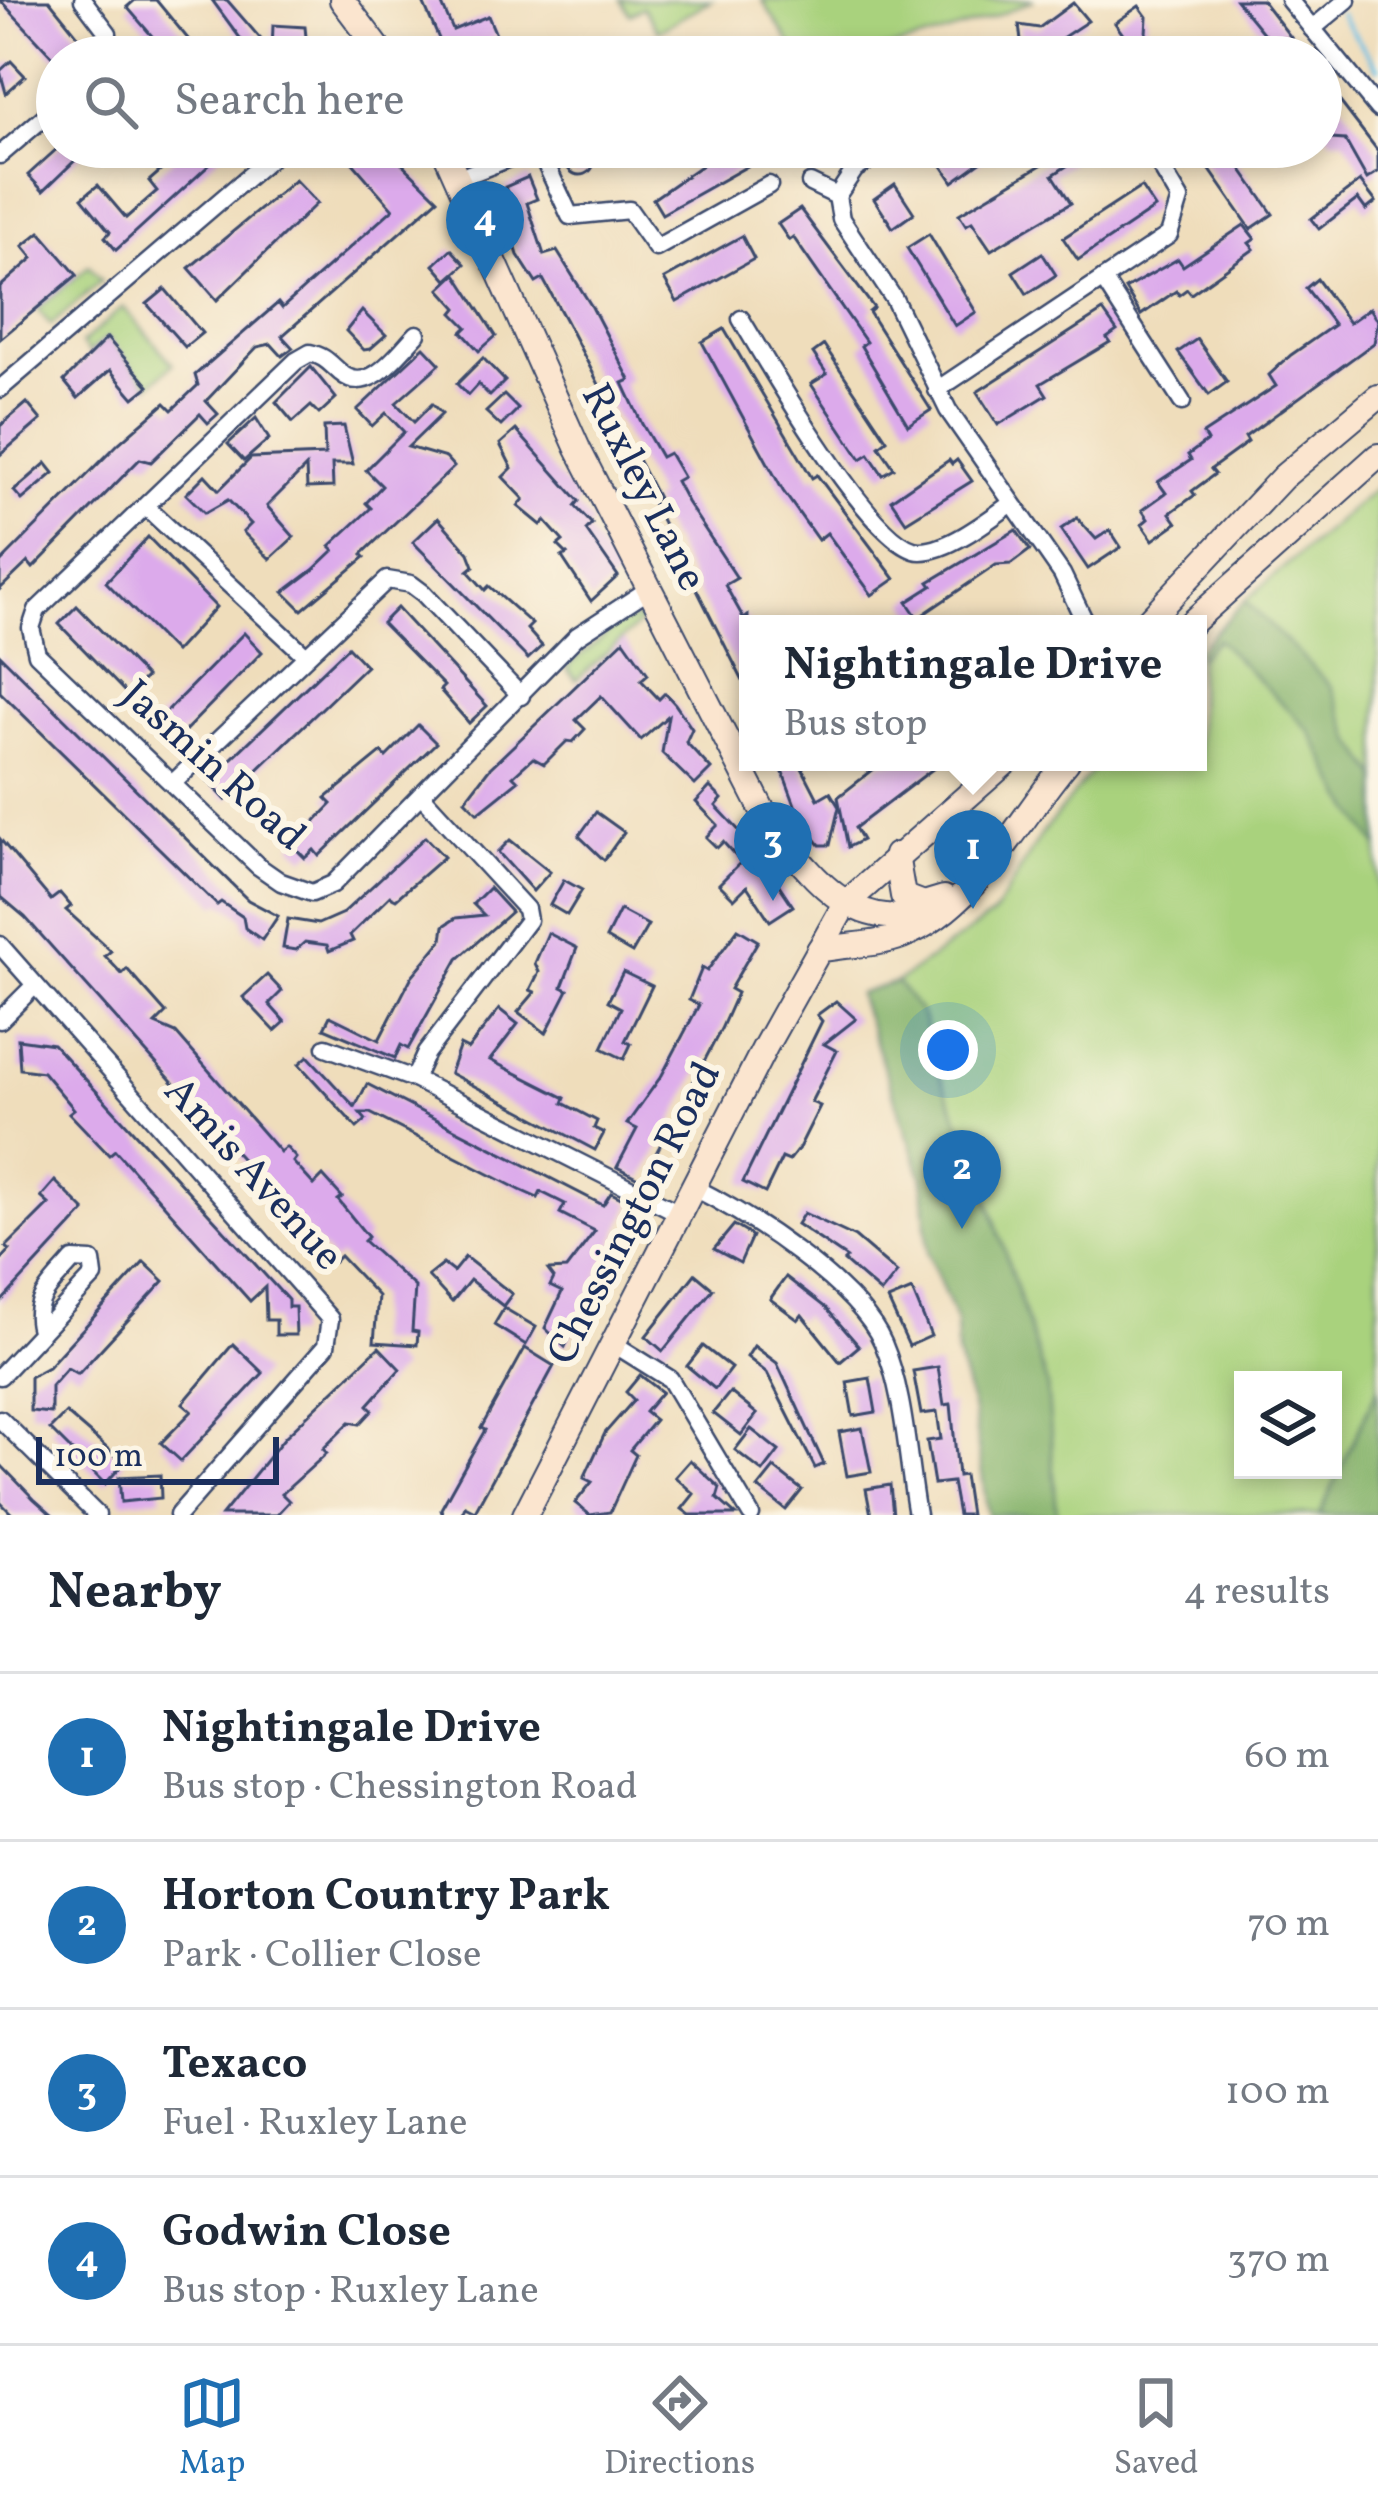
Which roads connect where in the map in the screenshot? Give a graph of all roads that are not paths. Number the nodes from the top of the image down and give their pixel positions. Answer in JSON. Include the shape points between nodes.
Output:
{"nodes":[{"id":1,"x":83,"y":0,"type":"edge"},
{"id":2,"x":342,"y":0,"type":"edge"},
{"id":3,"x":1289,"y":0,"type":"edge"},
{"id":4,"x":1340,"y":6,"type":"edge"},
{"id":5,"x":1312,"y":29,"type":"junction"},
{"id":6,"x":108,"y":36,"type":"edge"},
{"id":7,"x":369,"y":36,"type":"edge"},
{"id":8,"x":1318,"y":36,"type":"edge"},
{"id":9,"x":1342,"y":65,"type":"edge"},
{"id":10,"x":1378,"y":109,"type":"edge"},
{"id":11,"x":36,"y":124,"type":"edge"},
{"id":12,"x":0,"y":155,"type":"edge"},
{"id":13,"x":258,"y":168,"type":"edge"},
{"id":14,"x":452,"y":168,"type":"edge"},
{"id":15,"x":484,"y":168,"type":"edge"},
{"id":16,"x":547,"y":168,"type":"edge"},
{"id":17,"x":857,"y":168,"type":"edge"},
{"id":18,"x":1163,"y":168,"type":"edge"},
{"id":19,"x":457,"y":179,"type":"junction"},
{"id":20,"x":810,"y":183,"type":"dead end"},
{"id":21,"x":769,"y":184,"type":"dead end"},
{"id":22,"x":837,"y":196,"type":"junction"},
{"id":23,"x":1103,"y":279,"type":"junction"},
{"id":24,"x":741,"y":319,"type":"dead end"},
{"id":25,"x":417,"y":334,"type":"dead end"},
{"id":26,"x":0,"y":389,"type":"edge"},
{"id":27,"x":937,"y":390,"type":"junction"},
{"id":28,"x":1378,"y":398,"type":"edge"},
{"id":29,"x":1182,"y":402,"type":"dead end"},
{"id":30,"x":1378,"y":456,"type":"edge"},
{"id":31,"x":1012,"y":503,"type":"junction"},
{"id":32,"x":146,"y":507,"type":"junction"},
{"id":33,"x":649,"y":589,"type":"junction"},
{"id":34,"x":1081,"y":615,"type":"edge"},
{"id":35,"x":1153,"y":615,"type":"edge"},
{"id":36,"x":1200,"y":615,"type":"edge"},
{"id":37,"x":304,"y":654,"type":"junction"},
{"id":38,"x":521,"y":696,"type":"junction"},
{"id":39,"x":739,"y":764,"type":"edge"},
{"id":40,"x":742,"y":771,"type":"edge"},
{"id":41,"x":973,"y":771,"type":"edge"},
{"id":42,"x":1060,"y":771,"type":"edge"},
{"id":43,"x":173,"y":783,"type":"junction"},
{"id":44,"x":422,"y":797,"type":"junction"},
{"id":45,"x":896,"y":855,"type":"junction"},
{"id":46,"x":968,"y":886,"type":"junction"},
{"id":47,"x":845,"y":904,"type":"junction"},
{"id":48,"x":944,"y":908,"type":"junction"},
{"id":49,"x":0,"y":945,"type":"edge"},
{"id":50,"x":819,"y":950,"type":"junction"},
{"id":51,"x":35,"y":985,"type":"junction"},
{"id":52,"x":0,"y":1021,"type":"edge"},
{"id":53,"x":326,"y":1047,"type":"dead end"},
{"id":54,"x":414,"y":1079,"type":"junction"},
{"id":55,"x":693,"y":1187,"type":"junction"},
{"id":56,"x":679,"y":1213,"type":"junction"},
{"id":57,"x":41,"y":1333,"type":"dead end"},
{"id":58,"x":614,"y":1344,"type":"junction"},
{"id":59,"x":0,"y":1376,"type":"edge"},
{"id":60,"x":0,"y":1419,"type":"edge"},
{"id":61,"x":97,"y":1515,"type":"edge"},
{"id":62,"x":178,"y":1515,"type":"edge"},
{"id":63,"x":525,"y":1515,"type":"edge"},
{"id":64,"x":751,"y":1515,"type":"edge"},
{"id":65,"x":916,"y":1515,"type":"edge"}],
"edges":[{"from":1,"to":6,"type":"street"},
{"from":2,"to":7,"type":"main road"},
{"from":3,"to":5,"type":"street"},
{"from":4,"to":5,"type":"street"},
{"from":5,"to":8,"type":"street"},
{"from":9,"to":10,"type":"street"},
{"from":11,"to":12,"type":"street"},
{"from":13,"to":26,"type":"street"},
{"from":14,"to":19,"type":"main road","name":"Ruxley Lane"},
{"from":15,"to":19,"type":"street"},
{"from":16,"to":21,"type":"street","via":[[570,216],[629,210],[656,248]]},
{"from":17,"to":22,"type":"street"},
{"from":18,"to":23,"type":"street","via":[[1180,211],[1169,235]]},
{"from":19,"to":33,"type":"main road","name":"Ruxley Lane","via":[[513,314]]},
{"from":20,"to":22,"type":"street"},
{"from":22,"to":27,"type":"street","via":[[841,219],[894,299]]},
{"from":23,"to":27,"type":"street"},
{"from":23,"to":29,"type":"street"},
{"from":24,"to":31,"type":"street","via":[[817,448],[900,545],[929,550]]},
{"from":25,"to":32,"type":"street","name":"Jasmin Road","via":[[360,381],[321,355],[296,361]]},
{"from":27,"to":31,"type":"street"},
{"from":28,"to":35,"type":"main road","via":[[1282,477]]},
{"from":30,"to":36,"type":"main road"},
{"from":31,"to":34,"type":"street"},
{"from":32,"to":37,"type":"street"},
{"from":32,"to":43,"type":"street","name":"Jasmin Road","via":[[38,610],[31,628],[37,654]]},
{"from":33,"to":38,"type":"street","name":"Jasmin Road","via":[[577,636]]},
{"from":33,"to":39,"type":"main road","name":"Ruxley Lane"},
{"from":37,"to":38,"type":"street","via":[[394,579],[424,593]]},
{"from":37,"to":43,"type":"street"},
{"from":38,"to":44,"type":"street","name":"Jasmin Road"},
{"from":40,"to":47,"type":"main road","name":"Ruxley Lane","via":[[795,855]]},
{"from":41,"to":45,"type":"main road","name":"Chessington Road"},
{"from":42,"to":46,"type":"main road"},
{"from":43,"to":44,"type":"street","name":"Jasmin Road","via":[[258,866],[312,892],[333,884]]},
{"from":44,"to":54,"type":"street","via":[[528,920]]},
{"from":45,"to":46,"type":"main road","via":[[896,878],[912,901],[924,904]]},
{"from":45,"to":47,"type":"main road","name":"Chessington Road"},
{"from":46,"to":48,"type":"main road"},
{"from":47,"to":48,"type":"main road","via":[[891,920]]},
{"from":47,"to":50,"type":"main road","name":"Chessington Road"},
{"from":48,"to":50,"type":"main road","via":[[926,926],[887,941]]},
{"from":49,"to":51,"type":"street","name":"Amis Avenue"},
{"from":50,"to":55,"type":"main road","name":"Chessington Road"},
{"from":51,"to":52,"type":"street"},
{"from":51,"to":62,"type":"street","name":"Amis Avenue","via":[[329,1319],[326,1346]]},
{"from":53,"to":54,"type":"street"},
{"from":54,"to":56,"type":"street"},
{"from":55,"to":56,"type":"main road","name":"Chessington Road"},
{"from":55,"to":65,"type":"street","via":[[748,1217],[868,1318],[892,1374]]},
{"from":56,"to":58,"type":"main road","name":"Chessington Road"},
{"from":57,"to":59,"type":"street"},
{"from":58,"to":63,"type":"main road","name":"Chessington Road"},
{"from":58,"to":64,"type":"street","via":[[670,1379]]},
{"from":60,"to":61,"type":"street"}]}
